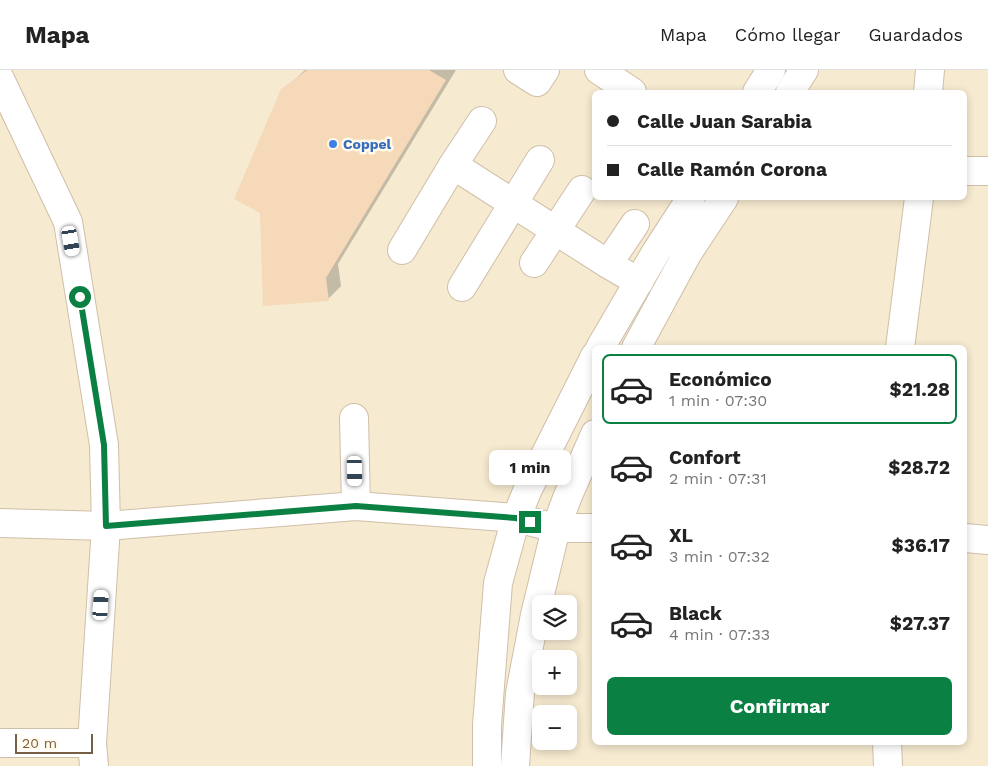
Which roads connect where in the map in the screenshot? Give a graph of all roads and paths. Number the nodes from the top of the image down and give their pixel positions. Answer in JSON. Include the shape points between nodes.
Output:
{"nodes":[{"id":1,"x":518,"y":70,"type":"edge"},
{"id":2,"x":545,"y":70,"type":"edge"},
{"id":3,"x":599,"y":70,"type":"edge"},
{"id":4,"x":804,"y":70,"type":"edge"},
{"id":5,"x":930,"y":70,"type":"edge"},
{"id":6,"x":0,"y":79,"type":"edge"},
{"id":7,"x":629,"y":90,"type":"edge"},
{"id":8,"x":791,"y":90,"type":"edge"},
{"id":9,"x":928,"y":90,"type":"edge"},
{"id":10,"x":482,"y":121,"type":"dead end"},
{"id":11,"x":540,"y":160,"type":"dead end"},
{"id":12,"x":453,"y":165,"type":"junction"},
{"id":13,"x":967,"y":171,"type":"edge"},
{"id":14,"x":988,"y":171,"type":"edge"},
{"id":15,"x":582,"y":190,"type":"dead end"},
{"id":16,"x":690,"y":200,"type":"edge"},
{"id":17,"x":723,"y":200,"type":"edge"},
{"id":18,"x":919,"y":200,"type":"edge"},
{"id":19,"x":513,"y":204,"type":"junction"},
{"id":20,"x":635,"y":224,"type":"dead end"},
{"id":21,"x":556,"y":231,"type":"junction"},
{"id":22,"x":402,"y":250,"type":"dead end"},
{"id":23,"x":534,"y":263,"type":"dead end"},
{"id":24,"x":608,"y":264,"type":"junction"},
{"id":25,"x":639,"y":282,"type":"junction"},
{"id":26,"x":462,"y":287,"type":"dead end"},
{"id":27,"x":602,"y":345,"type":"edge"},
{"id":28,"x":638,"y":345,"type":"edge"},
{"id":29,"x":900,"y":345,"type":"edge"},
{"id":30,"x":592,"y":362,"type":"edge"},
{"id":31,"x":354,"y":418,"type":"dead end"},
{"id":32,"x":592,"y":441,"type":"edge"},
{"id":33,"x":356,"y":506,"type":"junction"},
{"id":34,"x":516,"y":518,"type":"junction"},
{"id":35,"x":0,"y":523,"type":"edge"},
{"id":36,"x":106,"y":526,"type":"junction"},
{"id":37,"x":556,"y":528,"type":"junction"},
{"id":38,"x":592,"y":528,"type":"edge"},
{"id":39,"x":967,"y":538,"type":"edge"},
{"id":40,"x":988,"y":540,"type":"edge"},
{"id":41,"x":0,"y":743,"type":"edge"},
{"id":42,"x":887,"y":745,"type":"edge"},
{"id":43,"x":93,"y":754,"type":"edge"},
{"id":44,"x":487,"y":766,"type":"edge"},
{"id":45,"x":515,"y":766,"type":"edge"},
{"id":46,"x":888,"y":766,"type":"edge"}],
"edges":[{"from":1,"to":2,"type":"street","via":[[537,82]]},
{"from":3,"to":7,"type":"street"},
{"from":4,"to":8,"type":"street"},
{"from":5,"to":9,"type":"street"},
{"from":6,"to":36,"type":"street","via":[[68,222],[104,445]]},
{"from":10,"to":12,"type":"street"},
{"from":11,"to":19,"type":"street"},
{"from":12,"to":19,"type":"street"},
{"from":12,"to":22,"type":"street"},
{"from":13,"to":14,"type":"street"},
{"from":15,"to":21,"type":"street"},
{"from":16,"to":25,"type":"street"},
{"from":17,"to":28,"type":"street","via":[[686,254]]},
{"from":18,"to":29,"type":"street"},
{"from":19,"to":21,"type":"street"},
{"from":19,"to":26,"type":"street"},
{"from":20,"to":24,"type":"street"},
{"from":21,"to":23,"type":"street"},
{"from":21,"to":24,"type":"street"},
{"from":24,"to":25,"type":"street"},
{"from":25,"to":27,"type":"street"},
{"from":30,"to":34,"type":"street"},
{"from":31,"to":33,"type":"street"},
{"from":32,"to":37,"type":"street"},
{"from":33,"to":34,"type":"street"},
{"from":33,"to":36,"type":"street"},
{"from":34,"to":37,"type":"street"},
{"from":34,"to":44,"type":"street","via":[[498,584]]},
{"from":35,"to":36,"type":"street"},
{"from":36,"to":43,"type":"street"},
{"from":37,"to":38,"type":"street"},
{"from":37,"to":45,"type":"street","via":[[520,693]]},
{"from":39,"to":40,"type":"street"},
{"from":41,"to":43,"type":"street"},
{"from":42,"to":46,"type":"street"}]}
